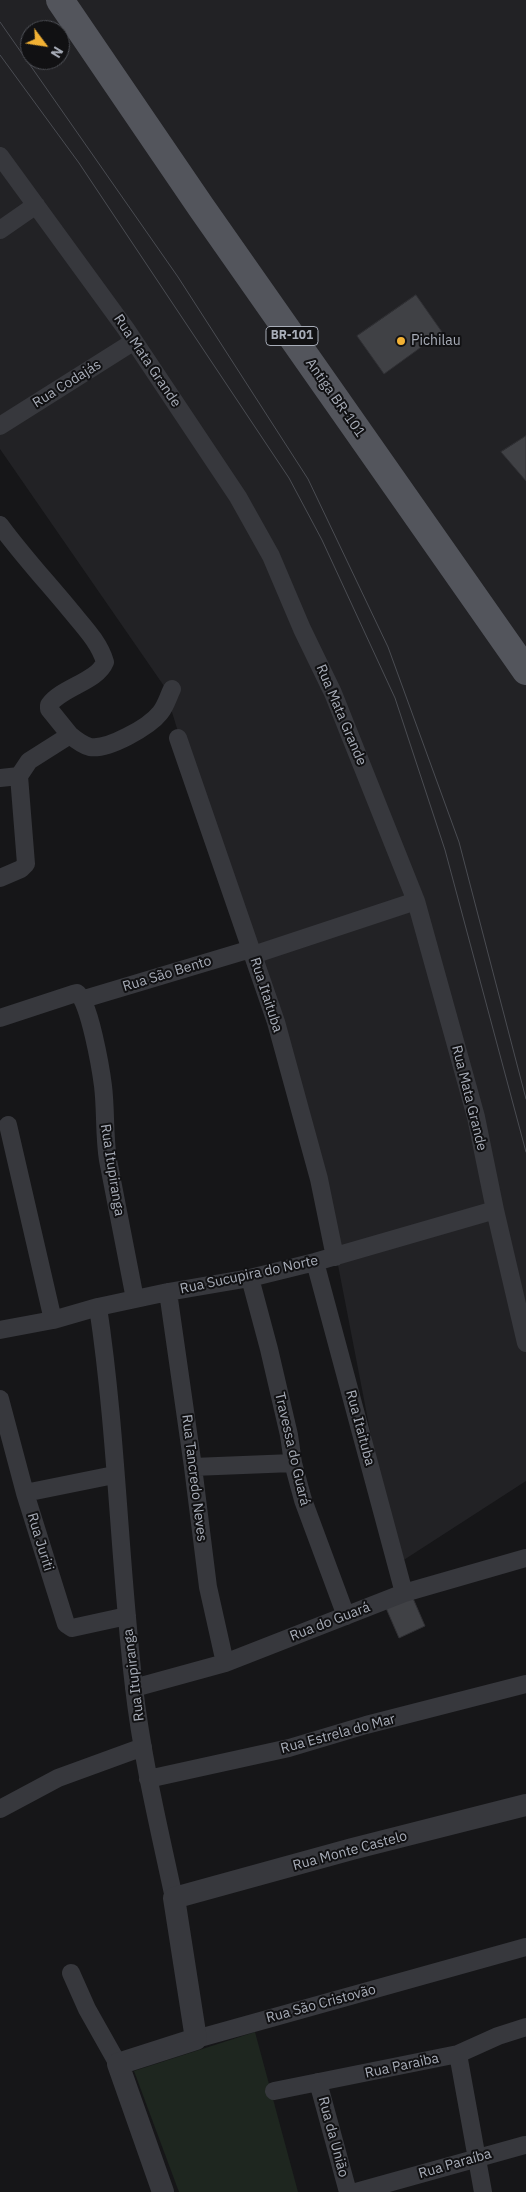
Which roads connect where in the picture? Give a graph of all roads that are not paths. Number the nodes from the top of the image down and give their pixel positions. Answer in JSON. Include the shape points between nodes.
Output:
{"nodes":[{"id":1,"x":60,"y":0,"type":"edge"},
{"id":2,"x":0,"y":156,"type":"edge"},
{"id":3,"x":36,"y":205,"type":"junction"},
{"id":4,"x":0,"y":230,"type":"edge"},
{"id":5,"x":133,"y":342,"type":"junction"},
{"id":6,"x":0,"y":426,"type":"edge"},
{"id":7,"x":0,"y":525,"type":"edge"},
{"id":8,"x":526,"y":671,"type":"edge"},
{"id":9,"x":172,"y":688,"type":"dead end"},
{"id":10,"x":70,"y":735,"type":"junction"},
{"id":11,"x":178,"y":738,"type":"dead end"},
{"id":12,"x":19,"y":776,"type":"junction"},
{"id":13,"x":0,"y":778,"type":"edge"},
{"id":14,"x":0,"y":878,"type":"edge"},
{"id":15,"x":416,"y":901,"type":"junction"},
{"id":16,"x":252,"y":952,"type":"junction"},
{"id":17,"x":86,"y":1005,"type":"junction"},
{"id":18,"x":0,"y":1018,"type":"edge"},
{"id":19,"x":8,"y":1126,"type":"dead end"},
{"id":20,"x":495,"y":1210,"type":"junction"},
{"id":21,"x":335,"y":1257,"type":"junction"},
{"id":22,"x":315,"y":1262,"type":"junction"},
{"id":23,"x":250,"y":1278,"type":"junction"},
{"id":24,"x":168,"y":1292,"type":"junction"},
{"id":25,"x":135,"y":1299,"type":"junction"},
{"id":26,"x":98,"y":1308,"type":"junction"},
{"id":27,"x":53,"y":1320,"type":"junction"},
{"id":28,"x":0,"y":1330,"type":"edge"},
{"id":29,"x":526,"y":1343,"type":"edge"},
{"id":30,"x":0,"y":1398,"type":"edge"},
{"id":31,"x":293,"y":1462,"type":"junction"},
{"id":32,"x":193,"y":1467,"type":"junction"},
{"id":33,"x":114,"y":1476,"type":"junction"},
{"id":34,"x":25,"y":1493,"type":"junction"},
{"id":35,"x":526,"y":1558,"type":"edge"},
{"id":36,"x":404,"y":1593,"type":"junction"},
{"id":37,"x":127,"y":1616,"type":"junction"},
{"id":38,"x":346,"y":1616,"type":"junction"},
{"id":39,"x":225,"y":1663,"type":"junction"},
{"id":40,"x":526,"y":1684,"type":"edge"},
{"id":41,"x":134,"y":1688,"type":"junction"},
{"id":42,"x":143,"y":1747,"type":"junction"},
{"id":43,"x":148,"y":1779,"type":"junction"},
{"id":44,"x":526,"y":1805,"type":"edge"},
{"id":45,"x":0,"y":1808,"type":"edge"},
{"id":46,"x":174,"y":1898,"type":"junction"},
{"id":47,"x":526,"y":1948,"type":"edge"},
{"id":48,"x":72,"y":1973,"type":"dead end"},
{"id":49,"x":526,"y":2026,"type":"edge"},
{"id":50,"x":196,"y":2039,"type":"junction"},
{"id":51,"x":458,"y":2054,"type":"junction"},
{"id":52,"x":118,"y":2064,"type":"junction"},
{"id":53,"x":318,"y":2082,"type":"junction"},
{"id":54,"x":274,"y":2091,"type":"dead end"},
{"id":55,"x":525,"y":2145,"type":"dead end"},
{"id":56,"x":477,"y":2157,"type":"junction"},
{"id":57,"x":163,"y":2192,"type":"edge"},
{"id":58,"x":348,"y":2192,"type":"edge"},
{"id":59,"x":356,"y":2192,"type":"edge"},
{"id":60,"x":483,"y":2192,"type":"edge"}],
"edges":[{"from":1,"to":8,"type":"main road","name":"Antiga BR-101","number":"BR-101"},
{"from":2,"to":3,"type":"street","name":"Rua Mata Grande"},
{"from":3,"to":4,"type":"street"},
{"from":3,"to":5,"type":"street","name":"Rua Mata Grande"},
{"from":5,"to":6,"type":"street","name":"Rua Codajás"},
{"from":5,"to":15,"type":"street","name":"Rua Mata Grande","via":[[238,498],[271,556],[350,734]]},
{"from":7,"to":10,"type":"street","via":[[93,639],[105,662],[100,672],[50,702],[48,709]]},
{"from":9,"to":10,"type":"street","via":[[159,715],[113,743],[92,747]]},
{"from":10,"to":12,"type":"street","via":[[29,761]]},
{"from":11,"to":16,"type":"street","name":"Rua Itaituba"},
{"from":12,"to":13,"type":"street"},
{"from":12,"to":14,"type":"street","via":[[26,864]]},
{"from":15,"to":16,"type":"street","name":"Rua São Bento"},
{"from":15,"to":20,"type":"street","name":"Rua Mata Grande","via":[[476,1117]]},
{"from":16,"to":17,"type":"street","name":"Rua São Bento"},
{"from":16,"to":21,"type":"street","name":"Rua Itaituba","via":[[276,1022],[319,1179]]},
{"from":17,"to":18,"type":"street","name":"Rua São Bento","via":[[77,993]]},
{"from":17,"to":25,"type":"street","name":"Rua Itupiranga","via":[[103,1086],[104,1137]]},
{"from":19,"to":27,"type":"street"},
{"from":20,"to":21,"type":"street","name":"Rua Sucupira do Norte"},
{"from":20,"to":29,"type":"street","name":"Rua Mata Grande"},
{"from":21,"to":22,"type":"street","name":"Rua Sucupira do Norte"},
{"from":22,"to":23,"type":"street","name":"Rua Sucupira do Norte"},
{"from":22,"to":36,"type":"street","name":"Rua Itaituba"},
{"from":23,"to":24,"type":"street","name":"Rua Sucupira do Norte"},
{"from":23,"to":31,"type":"street","name":"Travessa do Guará"},
{"from":24,"to":25,"type":"street","name":"Rua Sucupira do Norte"},
{"from":24,"to":32,"type":"street","name":"Rua Tancredo Neves"},
{"from":25,"to":26,"type":"street","name":"Rua Sucupira do Norte"},
{"from":26,"to":27,"type":"street","name":"Rua Sucupira do Norte"},
{"from":26,"to":33,"type":"street","name":"Rua Itupiranga","via":[[111,1404]]},
{"from":27,"to":28,"type":"street","name":"Rua Sucupira do Norte"},
{"from":30,"to":34,"type":"street","name":"Rua Juriti"},
{"from":31,"to":32,"type":"street"},
{"from":31,"to":38,"type":"street","name":"Travessa do Guará"},
{"from":32,"to":39,"type":"street","name":"Rua Tancredo Neves","via":[[208,1587]]},
{"from":33,"to":34,"type":"street"},
{"from":33,"to":37,"type":"street","name":"Rua Itupiranga"},
{"from":34,"to":37,"type":"street","name":"Rua Juriti","via":[[66,1624],[72,1628]]},
{"from":35,"to":36,"type":"street","name":"Rua do Guará"},
{"from":36,"to":38,"type":"street","name":"Rua do Guará"},
{"from":37,"to":41,"type":"street","name":"Rua Itupiranga"},
{"from":38,"to":39,"type":"street","name":"Rua do Guará"},
{"from":39,"to":41,"type":"street","name":"Rua do Guará"},
{"from":40,"to":43,"type":"street","name":"Rua Estrela do Mar","via":[[289,1748]]},
{"from":41,"to":42,"type":"street","name":"Rua Itupiranga"},
{"from":42,"to":43,"type":"street","name":"Rua Itupiranga"},
{"from":42,"to":45,"type":"street","via":[[58,1778]]},
{"from":43,"to":46,"type":"street","name":"Rua Itupiranga"},
{"from":44,"to":46,"type":"street","name":"Rua Monte Castelo"},
{"from":46,"to":50,"type":"street","name":"Rua Itupiranga"},
{"from":47,"to":50,"type":"street","name":"Rua São Cristovão"},
{"from":48,"to":52,"type":"street","via":[[87,2009]]},
{"from":49,"to":51,"type":"street","name":"Rua Paraiba"},
{"from":50,"to":52,"type":"street","name":"Rua São Cristovão"},
{"from":51,"to":53,"type":"street","name":"Rua Paraiba"},
{"from":51,"to":56,"type":"street"},
{"from":52,"to":57,"type":"street"},
{"from":53,"to":54,"type":"street","name":"Rua Paraiba"},
{"from":53,"to":58,"type":"street","name":"Rua da União"},
{"from":55,"to":56,"type":"street","name":"Rua Paraíba"},
{"from":56,"to":59,"type":"street","name":"Rua Paraíba"},
{"from":56,"to":60,"type":"street"}]}
